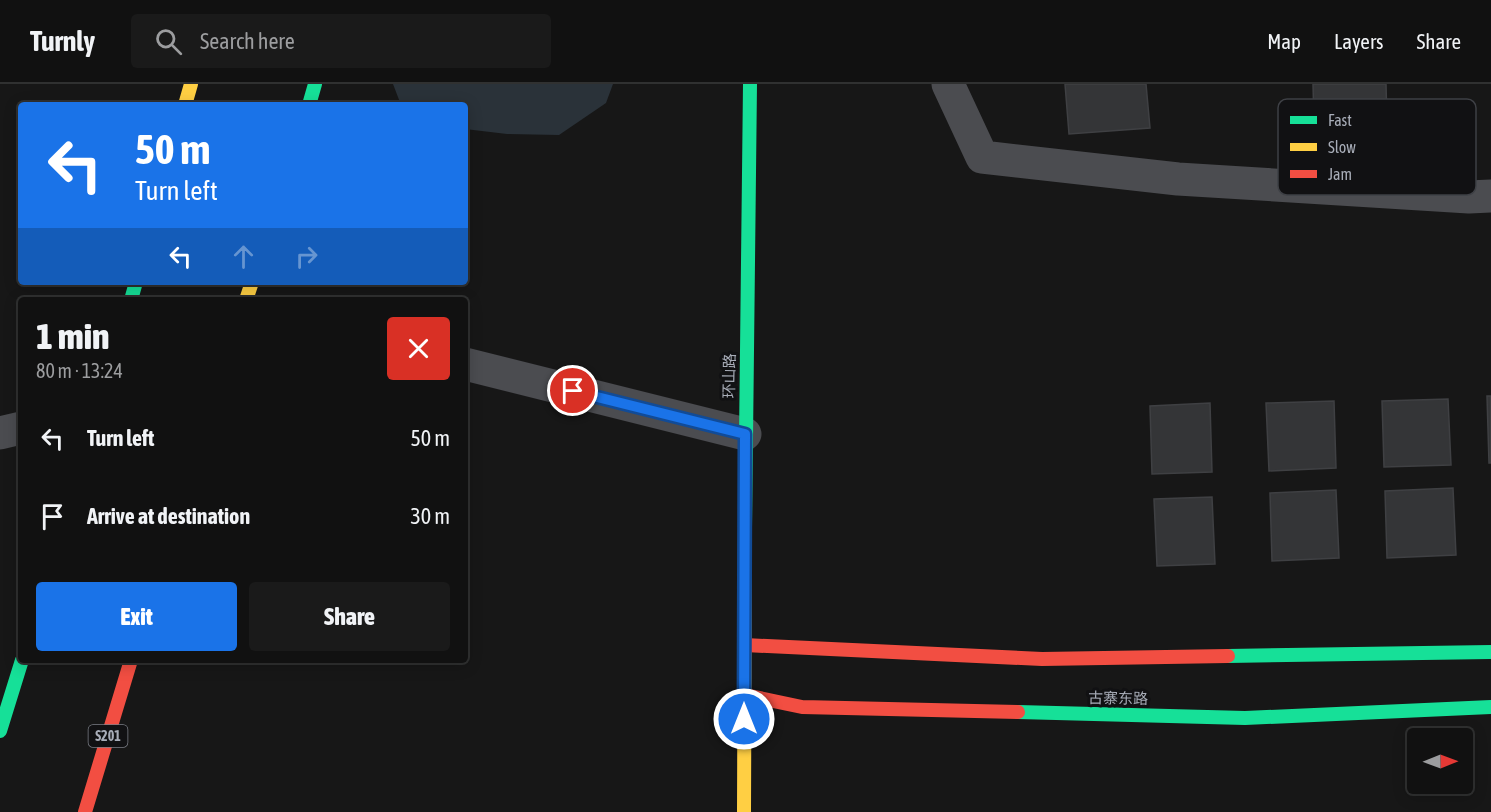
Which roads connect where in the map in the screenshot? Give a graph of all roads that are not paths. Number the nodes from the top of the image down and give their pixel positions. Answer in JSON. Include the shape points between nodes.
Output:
{"nodes":[{"id":1,"x":191,"y":84,"type":"edge"},
{"id":2,"x":315,"y":84,"type":"edge"},
{"id":3,"x":750,"y":84,"type":"edge"},
{"id":4,"x":948,"y":84,"type":"edge"},
{"id":5,"x":186,"y":102,"type":"edge"},
{"id":6,"x":310,"y":102,"type":"edge"},
{"id":7,"x":1278,"y":184,"type":"edge"},
{"id":8,"x":1473,"y":195,"type":"edge"},
{"id":9,"x":1491,"y":196,"type":"edge"},
{"id":10,"x":468,"y":365,"type":"edge"},
{"id":11,"x":18,"y":429,"type":"edge"},
{"id":12,"x":0,"y":433,"type":"edge"},
{"id":13,"x":745,"y":434,"type":"junction"},
{"id":14,"x":745,"y":645,"type":"junction"},
{"id":15,"x":1491,"y":652,"type":"edge"},
{"id":16,"x":21,"y":663,"type":"edge"},
{"id":17,"x":130,"y":663,"type":"edge"},
{"id":18,"x":745,"y":695,"type":"junction"},
{"id":19,"x":1491,"y":707,"type":"edge"},
{"id":20,"x":0,"y":731,"type":"edge"},
{"id":21,"x":85,"y":812,"type":"edge"},
{"id":22,"x":744,"y":812,"type":"edge"}],
"edges":[{"from":1,"to":5,"type":"main road"},
{"from":2,"to":6,"type":"main road"},
{"from":3,"to":13,"type":"main road","name":"环山路"},
{"from":4,"to":7,"type":"street","via":[[982,157],[1178,179]]},
{"from":8,"to":9,"type":"street"},
{"from":10,"to":13,"type":"street"},
{"from":11,"to":12,"type":"street"},
{"from":13,"to":14,"type":"main road","name":"环山路"},
{"from":14,"to":15,"type":"main road","via":[[1042,659]]},
{"from":14,"to":18,"type":"main road","name":"环山路"},
{"from":16,"to":20,"type":"main road"},
{"from":17,"to":21,"type":"main road","number":"S201"},
{"from":18,"to":19,"type":"main road","name":"古寨东路","via":[[802,707],[1245,718]]},
{"from":18,"to":22,"type":"main road","name":"环山路"}]}
